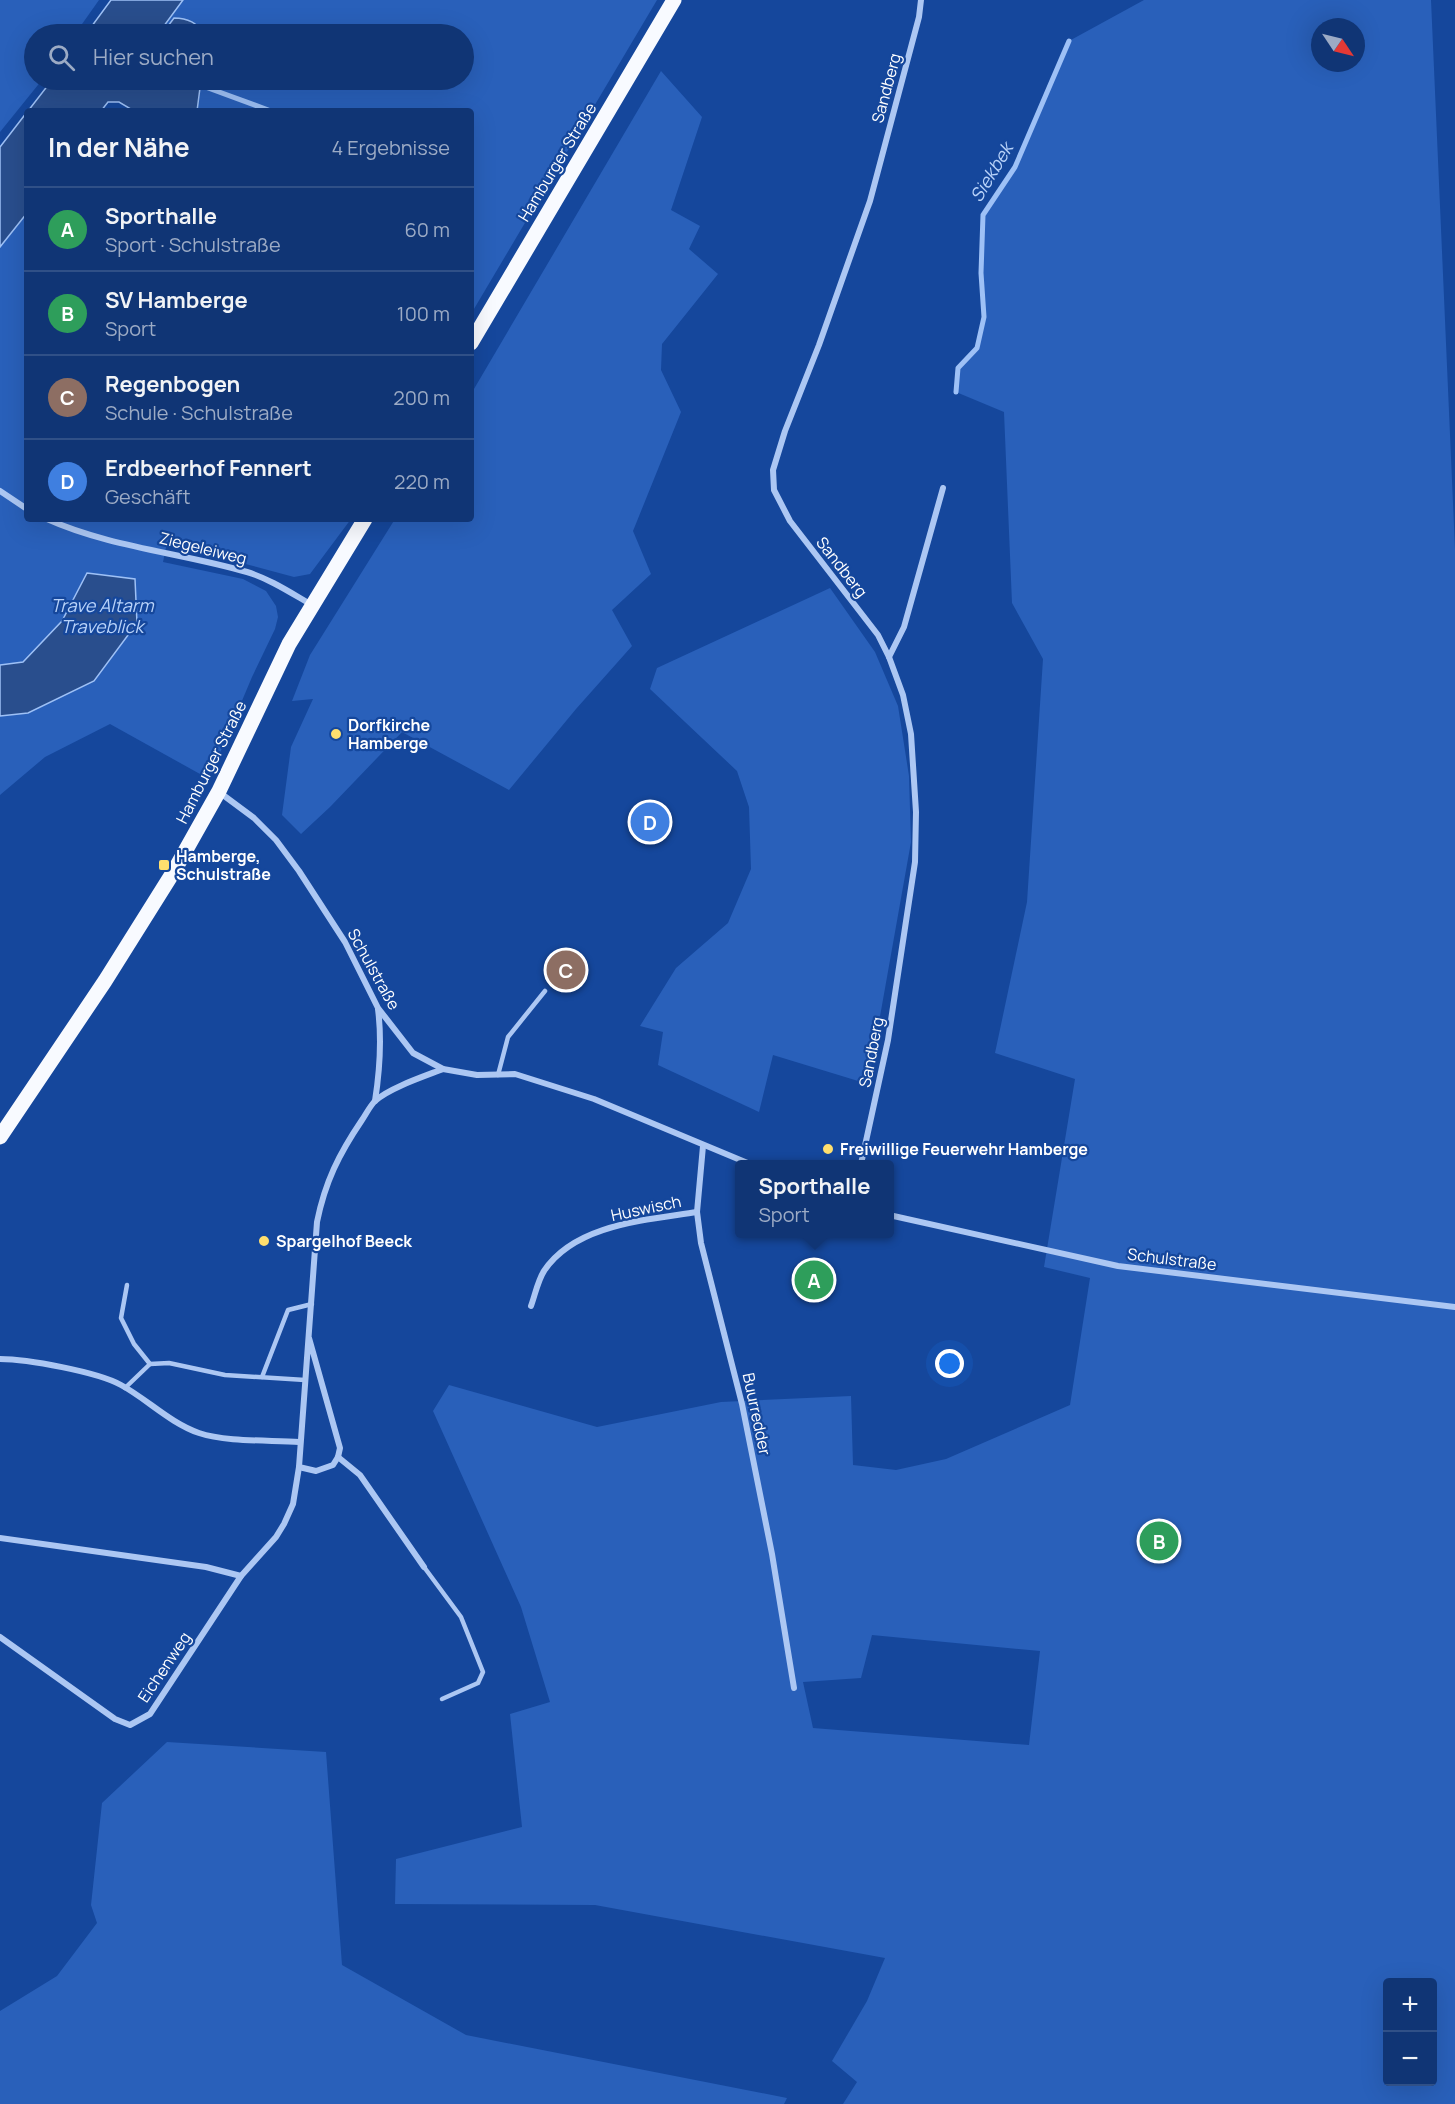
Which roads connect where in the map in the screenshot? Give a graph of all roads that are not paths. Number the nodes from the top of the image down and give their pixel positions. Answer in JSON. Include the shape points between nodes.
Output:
{"nodes":[{"id":1,"x":674,"y":0,"type":"edge"},
{"id":2,"x":921,"y":0,"type":"edge"},
{"id":3,"x":474,"y":337,"type":"edge"},
{"id":4,"x":943,"y":488,"type":"dead end"},
{"id":5,"x":0,"y":491,"type":"edge"},
{"id":6,"x":24,"y":507,"type":"edge"},
{"id":7,"x":56,"y":522,"type":"edge"},
{"id":8,"x":363,"y":522,"type":"edge"},
{"id":9,"x":313,"y":605,"type":"junction"},
{"id":10,"x":889,"y":657,"type":"junction"},
{"id":11,"x":219,"y":791,"type":"junction"},
{"id":12,"x":544,"y":992,"type":"dead end"},
{"id":13,"x":378,"y":1008,"type":"junction"},
{"id":14,"x":443,"y":1069,"type":"junction"},
{"id":15,"x":498,"y":1075,"type":"junction"},
{"id":16,"x":375,"y":1101,"type":"junction"},
{"id":17,"x":0,"y":1137,"type":"edge"},
{"id":18,"x":703,"y":1146,"type":"junction"},
{"id":19,"x":740,"y":1160,"type":"edge"},
{"id":20,"x":862,"y":1160,"type":"edge"},
{"id":21,"x":697,"y":1212,"type":"junction"},
{"id":22,"x":894,"y":1216,"type":"edge"},
{"id":23,"x":127,"y":1285,"type":"dead end"},
{"id":24,"x":312,"y":1304,"type":"junction"},
{"id":25,"x":531,"y":1306,"type":"dead end"},
{"id":26,"x":1455,"y":1307,"type":"edge"},
{"id":27,"x":309,"y":1338,"type":"junction"},
{"id":28,"x":0,"y":1359,"type":"edge"},
{"id":29,"x":150,"y":1364,"type":"junction"},
{"id":30,"x":262,"y":1377,"type":"junction"},
{"id":31,"x":305,"y":1380,"type":"junction"},
{"id":32,"x":125,"y":1388,"type":"junction"},
{"id":33,"x":299,"y":1442,"type":"junction"},
{"id":34,"x":338,"y":1457,"type":"junction"},
{"id":35,"x":298,"y":1467,"type":"junction"},
{"id":36,"x":0,"y":1538,"type":"edge"},
{"id":37,"x":424,"y":1567,"type":"joint"},
{"id":38,"x":241,"y":1576,"type":"junction"},
{"id":39,"x":0,"y":1637,"type":"edge"},
{"id":40,"x":794,"y":1688,"type":"dead end"},
{"id":41,"x":442,"y":1699,"type":"dead end"}],
"edges":[{"from":1,"to":3,"type":"main road","name":"Hamburger Straße"},
{"from":2,"to":10,"type":"street","name":"Sandberg","via":[[870,201],[773,470],[774,490],[790,521],[878,635]]},
{"from":4,"to":10,"type":"street","via":[[904,627]]},
{"from":5,"to":6,"type":"street"},
{"from":7,"to":9,"type":"street","name":"Ziegeleiweg","via":[[247,572]]},
{"from":8,"to":9,"type":"main road","name":"Hamburger Straße"},
{"from":9,"to":11,"type":"main road","name":"Hamburger Straße"},
{"from":10,"to":20,"type":"street","name":"Sandberg","via":[[903,695],[911,734],[915,862],[888,1040]]},
{"from":11,"to":13,"type":"street","name":"Schulstraße","via":[[254,818],[299,871],[345,942]]},
{"from":11,"to":17,"type":"main road","name":"Hamburger Straße","via":[[134,936]]},
{"from":12,"to":15,"type":"lane","via":[[508,1036]]},
{"from":13,"to":14,"type":"street","name":"Schulstraße","via":[[413,1053]]},
{"from":13,"to":16,"type":"street","name":"Eichenweg","via":[[381,1034]]},
{"from":14,"to":15,"type":"street","name":"Schulstraße"},
{"from":14,"to":16,"type":"street","name":"Eichenweg"},
{"from":15,"to":18,"type":"street","name":"Schulstraße","via":[[515,1074],[594,1099]]},
{"from":16,"to":24,"type":"street","name":"Eichenweg","via":[[349,1139],[322,1195]]},
{"from":18,"to":19,"type":"street","name":"Schulstraße"},
{"from":18,"to":21,"type":"street","name":"Buurredder"},
{"from":21,"to":25,"type":"street","name":"Huswisch","via":[[624,1224],[581,1239],[563,1250],[544,1272]]},
{"from":21,"to":40,"type":"street","name":"Buurredder","via":[[768,1531]]},
{"from":22,"to":26,"type":"street","name":"Schulstraße","via":[[1118,1266]]},
{"from":23,"to":29,"type":"lane","via":[[121,1318]]},
{"from":24,"to":27,"type":"street","name":"Eichenweg"},
{"from":24,"to":30,"type":"lane","via":[[288,1310]]},
{"from":27,"to":31,"type":"street","name":"Eichenweg"},
{"from":27,"to":34,"type":"street","name":"Eichenweg","via":[[340,1448]]},
{"from":28,"to":32,"type":"street","via":[[82,1372]]},
{"from":29,"to":30,"type":"lane","via":[[169,1363],[225,1375]]},
{"from":29,"to":32,"type":"lane"},
{"from":30,"to":31,"type":"lane"},
{"from":31,"to":33,"type":"street","name":"Eichenweg"},
{"from":32,"to":33,"type":"street","via":[[199,1433]]},
{"from":33,"to":35,"type":"street","name":"Eichenweg"},
{"from":34,"to":35,"type":"street","via":[[333,1465],[316,1471]]},
{"from":34,"to":37,"type":"street","via":[[360,1475]]},
{"from":35,"to":38,"type":"street","name":"Eichenweg","via":[[293,1504],[285,1524]]},
{"from":36,"to":38,"type":"street","via":[[206,1567]]},
{"from":37,"to":41,"type":"lane","via":[[461,1617],[483,1672],[478,1683]]},
{"from":38,"to":39,"type":"street","name":"Eichenweg","via":[[150,1714],[130,1725]]}]}
